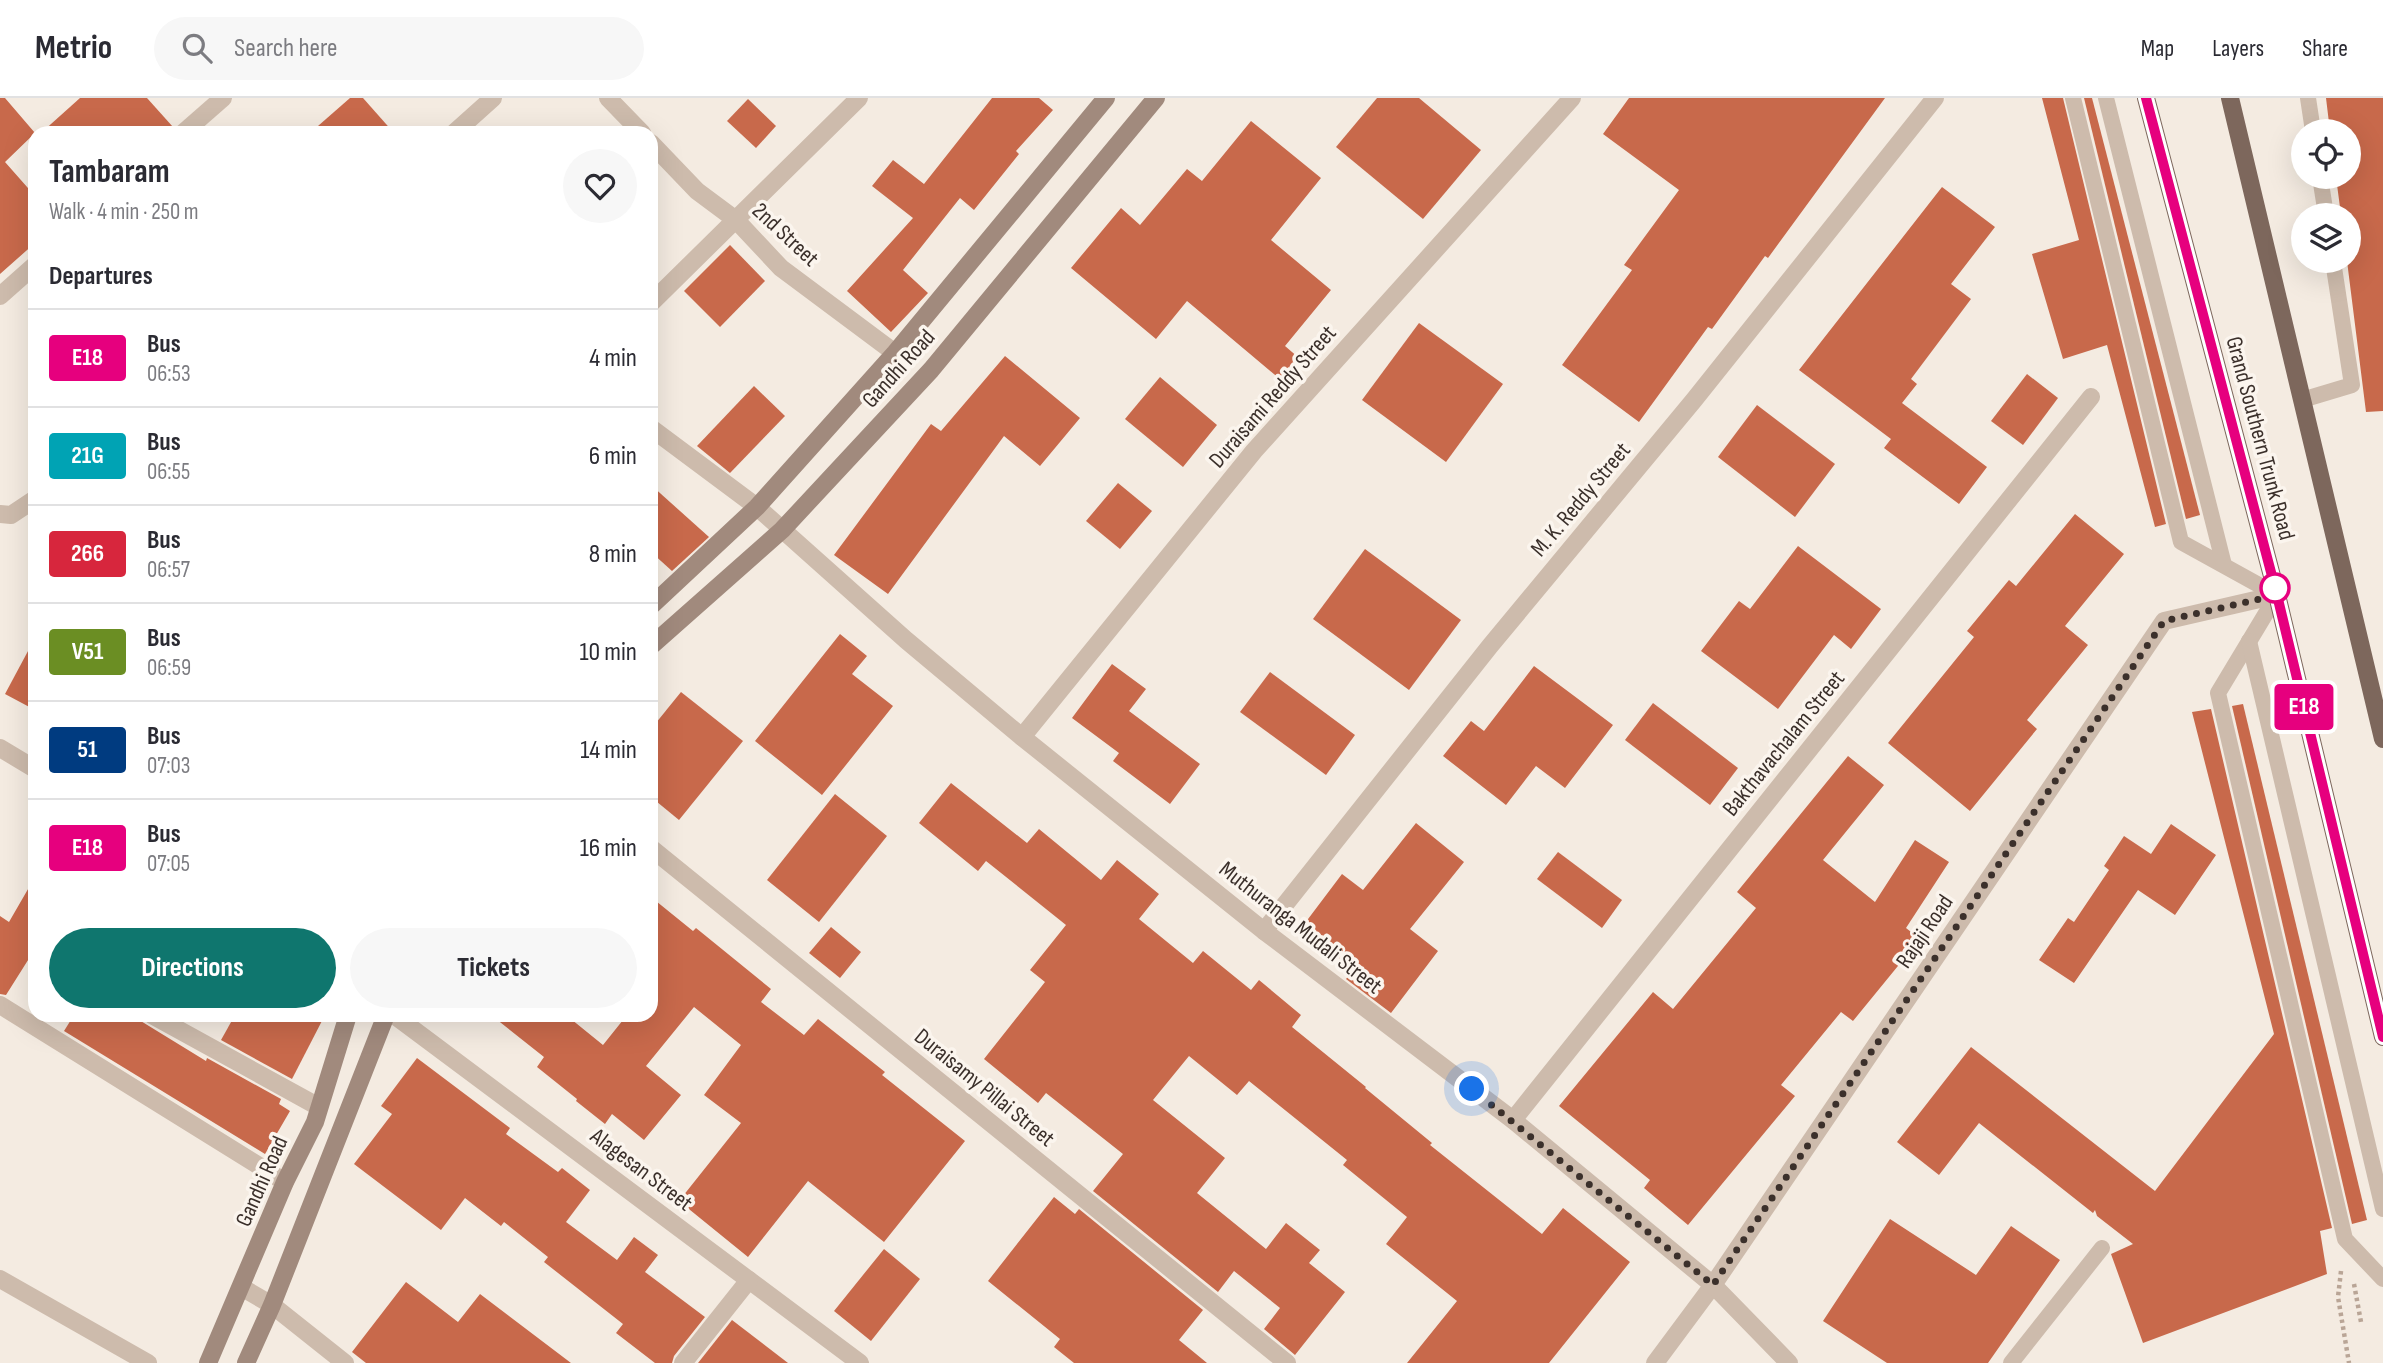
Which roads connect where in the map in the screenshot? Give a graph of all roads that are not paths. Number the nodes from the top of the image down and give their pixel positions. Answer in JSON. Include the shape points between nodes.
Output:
{"nodes":[{"id":1,"x":223,"y":98,"type":"edge"},
{"id":2,"x":493,"y":98,"type":"edge"},
{"id":3,"x":608,"y":98,"type":"edge"},
{"id":4,"x":859,"y":98,"type":"edge"},
{"id":5,"x":1106,"y":98,"type":"edge"},
{"id":6,"x":1156,"y":98,"type":"edge"},
{"id":7,"x":1572,"y":98,"type":"edge"},
{"id":8,"x":1935,"y":98,"type":"edge"},
{"id":9,"x":2073,"y":98,"type":"edge"},
{"id":10,"x":2106,"y":98,"type":"edge"},
{"id":11,"x":2146,"y":98,"type":"edge"},
{"id":12,"x":2230,"y":98,"type":"edge"},
{"id":13,"x":2308,"y":98,"type":"edge"},
{"id":14,"x":2311,"y":119,"type":"edge"},
{"id":15,"x":191,"y":126,"type":"edge"},
{"id":16,"x":461,"y":126,"type":"edge"},
{"id":17,"x":635,"y":126,"type":"edge"},
{"id":18,"x":658,"y":150,"type":"edge"},
{"id":19,"x":736,"y":220,"type":"junction"},
{"id":20,"x":28,"y":271,"type":"edge"},
{"id":21,"x":2335,"y":273,"type":"edge"},
{"id":22,"x":0,"y":296,"type":"edge"},
{"id":23,"x":658,"y":296,"type":"edge"},
{"id":24,"x":895,"y":354,"type":"junction"},
{"id":25,"x":2091,"y":397,"type":"dead end"},
{"id":26,"x":2302,"y":400,"type":"junction"},
{"id":27,"x":658,"y":433,"type":"edge"},
{"id":28,"x":28,"y":504,"type":"edge"},
{"id":29,"x":757,"y":507,"type":"junction"},
{"id":30,"x":0,"y":514,"type":"edge"},
{"id":31,"x":782,"y":530,"type":"junction"},
{"id":32,"x":2224,"y":565,"type":"junction"},
{"id":33,"x":2277,"y":595,"type":"junction"},
{"id":34,"x":658,"y":599,"type":"edge"},
{"id":35,"x":658,"y":640,"type":"edge"},
{"id":36,"x":2249,"y":641,"type":"junction"},
{"id":37,"x":1022,"y":737,"type":"junction"},
{"id":38,"x":2383,"y":739,"type":"edge"},
{"id":39,"x":0,"y":748,"type":"edge"},
{"id":40,"x":28,"y":765,"type":"edge"},
{"id":41,"x":658,"y":854,"type":"edge"},
{"id":42,"x":1264,"y":931,"type":"junction"},
{"id":43,"x":0,"y":1005,"type":"edge"},
{"id":44,"x":165,"y":1022,"type":"edge"},
{"id":45,"x":346,"y":1022,"type":"edge"},
{"id":46,"x":383,"y":1022,"type":"edge"},
{"id":47,"x":403,"y":1022,"type":"edge"},
{"id":48,"x":2383,"y":1037,"type":"edge"},
{"id":49,"x":319,"y":1107,"type":"junction"},
{"id":50,"x":1513,"y":1120,"type":"junction"},
{"id":51,"x":285,"y":1182,"type":"junction"},
{"id":52,"x":2383,"y":1209,"type":"edge"},
{"id":53,"x":2102,"y":1248,"type":"dead end"},
{"id":54,"x":0,"y":1279,"type":"edge"},
{"id":55,"x":2383,"y":1279,"type":"edge"},
{"id":56,"x":748,"y":1280,"type":"junction"},
{"id":57,"x":1713,"y":1285,"type":"junction"},
{"id":58,"x":241,"y":1287,"type":"junction"},
{"id":59,"x":272,"y":1305,"type":"junction"},
{"id":60,"x":148,"y":1363,"type":"edge"},
{"id":61,"x":208,"y":1363,"type":"edge"},
{"id":62,"x":246,"y":1363,"type":"edge"},
{"id":63,"x":345,"y":1363,"type":"edge"},
{"id":64,"x":683,"y":1363,"type":"edge"},
{"id":65,"x":860,"y":1363,"type":"edge"},
{"id":66,"x":1287,"y":1363,"type":"edge"},
{"id":67,"x":1655,"y":1363,"type":"edge"},
{"id":68,"x":1789,"y":1363,"type":"edge"},
{"id":69,"x":2011,"y":1363,"type":"edge"}],
"edges":[{"from":1,"to":15,"type":"street"},
{"from":2,"to":16,"type":"street"},
{"from":3,"to":17,"type":"street"},
{"from":4,"to":19,"type":"street"},
{"from":5,"to":24,"type":"main road","name":"Gandhi Road"},
{"from":6,"to":31,"type":"main road","name":"Gandhi Road","via":[[931,370]]},
{"from":7,"to":37,"type":"street","name":"Duraisami Reddy Street","via":[[1254,452]]},
{"from":8,"to":42,"type":"street","name":"M. K. Reddy Street"},
{"from":9,"to":32,"type":"lane","via":[[2181,542]]},
{"from":10,"to":32,"type":"lane"},
{"from":11,"to":33,"type":"main road","name":"Grand Southern Trunk Road"},
{"from":12,"to":26,"type":"main road","name":"Grand Southern Trunk Road"},
{"from":13,"to":14,"type":"lane"},
{"from":18,"to":19,"type":"street","name":"2nd Street","via":[[697,191]]},
{"from":19,"to":23,"type":"street"},
{"from":19,"to":24,"type":"street","name":"2nd Street","via":[[781,268]]},
{"from":20,"to":22,"type":"street"},
{"from":21,"to":26,"type":"lane","via":[[2353,385]]},
{"from":24,"to":29,"type":"main road","name":"Gandhi Road"},
{"from":25,"to":50,"type":"street","name":"Bakthavachalam Street"},
{"from":26,"to":38,"type":"main road","name":"Grand Southern Trunk Road"},
{"from":27,"to":29,"type":"street","name":"Muthuranga Mudali Street"},
{"from":28,"to":30,"type":"street","via":[[11,515]]},
{"from":29,"to":31,"type":"street","name":"Muthuranga Mudali Street"},
{"from":29,"to":34,"type":"main road","name":"Gandhi Road"},
{"from":31,"to":35,"type":"main road","name":"Gandhi Road"},
{"from":31,"to":37,"type":"street","name":"Muthuranga Mudali Street"},
{"from":32,"to":33,"type":"lane"},
{"from":33,"to":36,"type":"lane"},
{"from":33,"to":48,"type":"main road","name":"Grand Southern Trunk Road"},
{"from":33,"to":57,"type":"street","name":"Rajaji Road","via":[[2164,621]]},
{"from":36,"to":52,"type":"lane"},
{"from":36,"to":55,"type":"lane","via":[[2218,693],[2345,1239]]},
{"from":37,"to":42,"type":"street","name":"Muthuranga Mudali Street"},
{"from":39,"to":40,"type":"street"},
{"from":41,"to":66,"type":"street","name":"Duraisamy Pillai Street"},
{"from":42,"to":50,"type":"street","name":"Muthuranga Mudali Street"},
{"from":43,"to":51,"type":"street"},
{"from":44,"to":49,"type":"street"},
{"from":45,"to":49,"type":"main road","name":"Gandhi Road"},
{"from":46,"to":59,"type":"main road"},
{"from":47,"to":56,"type":"street","name":"Alagesan Street"},
{"from":49,"to":51,"type":"main road","name":"Gandhi Road"},
{"from":50,"to":57,"type":"street","name":"Muthuranga Mudali Street"},
{"from":51,"to":58,"type":"main road","name":"Gandhi Road"},
{"from":53,"to":69,"type":"lane"},
{"from":54,"to":60,"type":"street"},
{"from":56,"to":64,"type":"street"},
{"from":56,"to":65,"type":"street","name":"Alagesan Street"},
{"from":57,"to":67,"type":"street","name":"Rajaji Road"},
{"from":57,"to":68,"type":"street","name":"Muthuranga Mudali Street"},
{"from":58,"to":59,"type":"street"},
{"from":58,"to":61,"type":"main road","name":"Gandhi Road"},
{"from":59,"to":62,"type":"main road"},
{"from":59,"to":63,"type":"street"}]}
